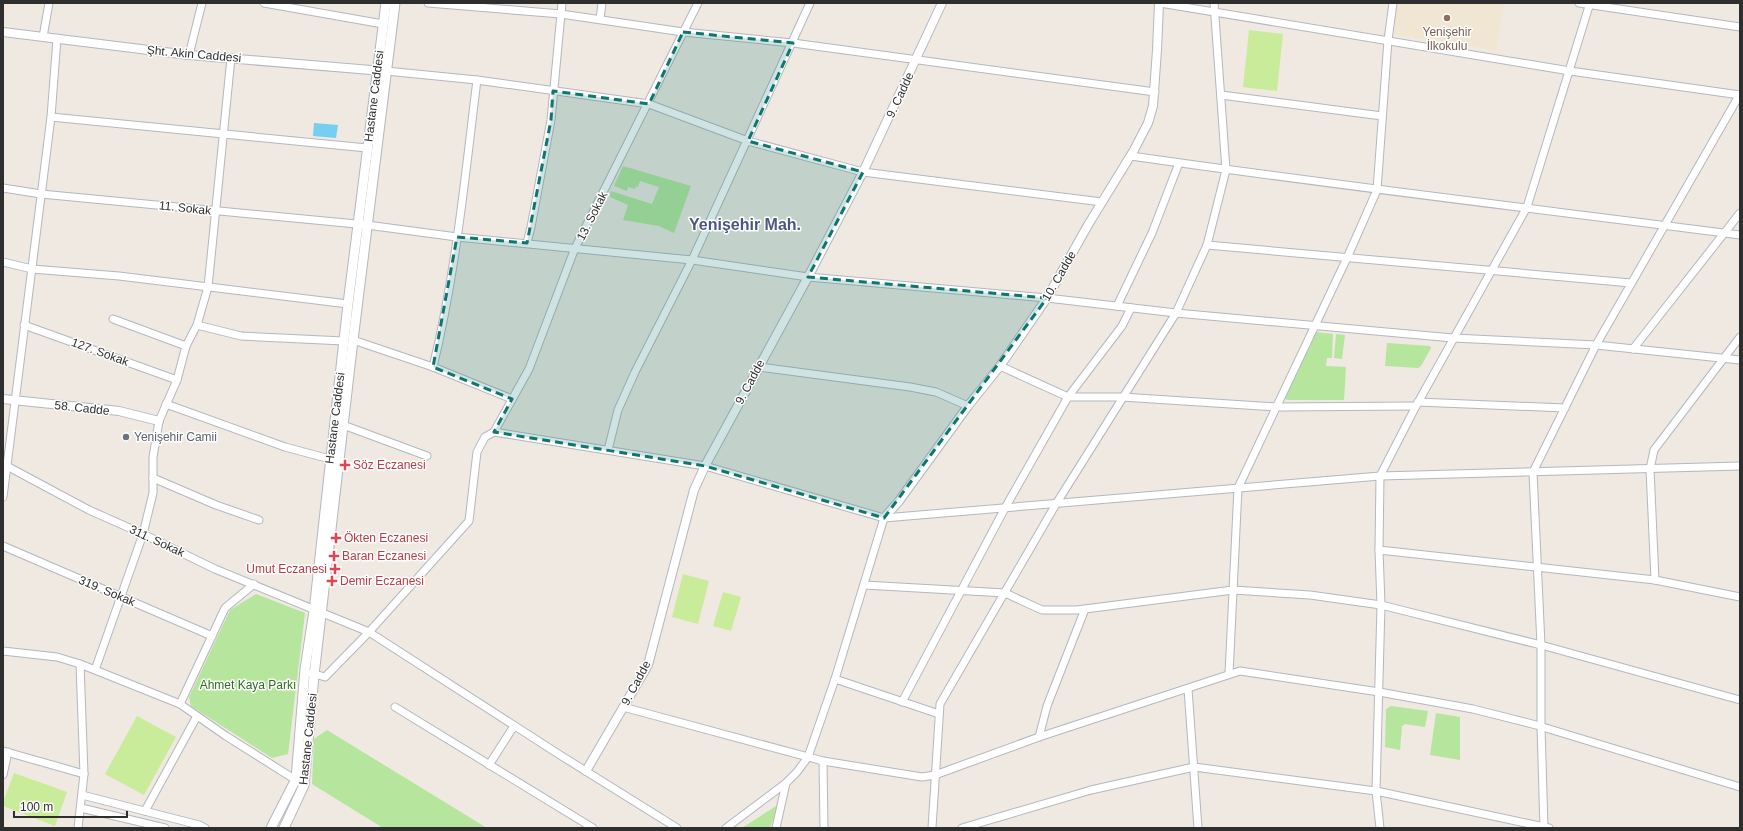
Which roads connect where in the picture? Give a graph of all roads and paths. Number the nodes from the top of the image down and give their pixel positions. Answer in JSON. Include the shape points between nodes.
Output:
{"nodes":[{"id":1,"x":49,"y":3,"type":"edge"},
{"id":2,"x":202,"y":3,"type":"edge"},
{"id":3,"x":264,"y":3,"type":"edge"},
{"id":4,"x":386,"y":3,"type":"edge"},
{"id":5,"x":395,"y":3,"type":"edge"},
{"id":6,"x":428,"y":3,"type":"edge"},
{"id":7,"x":562,"y":3,"type":"edge"},
{"id":8,"x":602,"y":3,"type":"edge"},
{"id":9,"x":698,"y":3,"type":"edge"},
{"id":10,"x":810,"y":3,"type":"edge"},
{"id":11,"x":942,"y":3,"type":"edge"},
{"id":12,"x":1159,"y":3,"type":"edge"},
{"id":13,"x":1214,"y":3,"type":"edge"},
{"id":14,"x":1393,"y":3,"type":"edge"},
{"id":15,"x":1579,"y":3,"type":"edge"},
{"id":16,"x":1590,"y":4,"type":"edge"},
{"id":17,"x":484,"y":5,"type":"edge"},
{"id":18,"x":1215,"y":11,"type":"junction"},
{"id":19,"x":561,"y":14,"type":"junction"},
{"id":20,"x":600,"y":19,"type":"junction"},
{"id":21,"x":383,"y":24,"type":"junction"},
{"id":22,"x":1740,"y":27,"type":"edge"},
{"id":23,"x":3,"y":32,"type":"edge"},
{"id":24,"x":683,"y":32,"type":"junction"},
{"id":25,"x":42,"y":37,"type":"junction"},
{"id":26,"x":56,"y":39,"type":"junction"},
{"id":27,"x":1388,"y":40,"type":"junction"},
{"id":28,"x":793,"y":43,"type":"junction"},
{"id":29,"x":190,"y":55,"type":"junction"},
{"id":30,"x":231,"y":58,"type":"junction"},
{"id":31,"x":916,"y":60,"type":"junction"},
{"id":32,"x":382,"y":71,"type":"junction"},
{"id":33,"x":1570,"y":71,"type":"junction"},
{"id":34,"x":477,"y":80,"type":"junction"},
{"id":35,"x":553,"y":91,"type":"junction"},
{"id":36,"x":1155,"y":92,"type":"junction"},
{"id":37,"x":1221,"y":95,"type":"junction"},
{"id":38,"x":1740,"y":95,"type":"edge"},
{"id":39,"x":649,"y":104,"type":"junction"},
{"id":40,"x":1382,"y":116,"type":"junction"},
{"id":41,"x":51,"y":117,"type":"junction"},
{"id":42,"x":223,"y":134,"type":"junction"},
{"id":43,"x":748,"y":141,"type":"junction"},
{"id":44,"x":367,"y":148,"type":"junction"},
{"id":45,"x":1131,"y":156,"type":"junction"},
{"id":46,"x":1179,"y":163,"type":"junction"},
{"id":47,"x":1226,"y":170,"type":"junction"},
{"id":48,"x":863,"y":172,"type":"junction"},
{"id":49,"x":3,"y":188,"type":"edge"},
{"id":50,"x":1377,"y":190,"type":"junction"},
{"id":51,"x":41,"y":194,"type":"junction"},
{"id":52,"x":1102,"y":202,"type":"junction"},
{"id":53,"x":1527,"y":207,"type":"junction"},
{"id":54,"x":215,"y":211,"type":"junction"},
{"id":55,"x":1740,"y":213,"type":"edge"},
{"id":56,"x":363,"y":225,"type":"junction"},
{"id":57,"x":1666,"y":226,"type":"junction"},
{"id":58,"x":1724,"y":233,"type":"junction"},
{"id":59,"x":1740,"y":236,"type":"edge"},
{"id":60,"x":457,"y":237,"type":"junction"},
{"id":61,"x":527,"y":243,"type":"junction"},
{"id":62,"x":1207,"y":245,"type":"junction"},
{"id":63,"x":575,"y":248,"type":"junction"},
{"id":64,"x":1347,"y":258,"type":"junction"},
{"id":65,"x":692,"y":260,"type":"junction"},
{"id":66,"x":3,"y":262,"type":"edge"},
{"id":67,"x":32,"y":269,"type":"junction"},
{"id":68,"x":1492,"y":270,"type":"junction"},
{"id":69,"x":808,"y":277,"type":"junction"},
{"id":70,"x":1632,"y":283,"type":"junction"},
{"id":71,"x":208,"y":287,"type":"junction"},
{"id":72,"x":1047,"y":298,"type":"junction"},
{"id":73,"x":348,"y":304,"type":"junction"},
{"id":74,"x":1116,"y":306,"type":"junction"},
{"id":75,"x":1131,"y":308,"type":"junction"},
{"id":76,"x":1176,"y":314,"type":"junction"},
{"id":77,"x":113,"y":319,"type":"dead end"},
{"id":78,"x":24,"y":325,"type":"junction"},
{"id":79,"x":197,"y":325,"type":"junction"},
{"id":80,"x":1314,"y":325,"type":"junction"},
{"id":81,"x":1740,"y":337,"type":"edge"},
{"id":82,"x":1453,"y":338,"type":"junction"},
{"id":83,"x":348,"y":341,"type":"junction"},
{"id":84,"x":1596,"y":345,"type":"junction"},
{"id":85,"x":186,"y":346,"type":"junction"},
{"id":86,"x":1633,"y":349,"type":"junction"},
{"id":87,"x":1724,"y":357,"type":"junction"},
{"id":88,"x":1740,"y":360,"type":"edge"},
{"id":89,"x":1000,"y":366,"type":"junction"},
{"id":90,"x":433,"y":367,"type":"junction"},
{"id":91,"x":758,"y":367,"type":"junction"},
{"id":92,"x":177,"y":380,"type":"junction"},
{"id":93,"x":1068,"y":397,"type":"junction"},
{"id":94,"x":1122,"y":397,"type":"junction"},
{"id":95,"x":3,"y":399,"type":"edge"},
{"id":96,"x":512,"y":399,"type":"junction"},
{"id":97,"x":16,"y":401,"type":"junction"},
{"id":98,"x":166,"y":404,"type":"junction"},
{"id":99,"x":1417,"y":404,"type":"junction"},
{"id":100,"x":968,"y":406,"type":"junction"},
{"id":101,"x":1277,"y":407,"type":"junction"},
{"id":102,"x":1566,"y":408,"type":"junction"},
{"id":103,"x":159,"y":421,"type":"junction"},
{"id":104,"x":343,"y":425,"type":"junction"},
{"id":105,"x":494,"y":432,"type":"junction"},
{"id":106,"x":608,"y":450,"type":"junction"},
{"id":107,"x":427,"y":456,"type":"dead end"},
{"id":108,"x":330,"y":459,"type":"junction"},
{"id":109,"x":6,"y":465,"type":"edge"},
{"id":110,"x":705,"y":466,"type":"junction"},
{"id":111,"x":1740,"y":466,"type":"edge"},
{"id":112,"x":1650,"y":469,"type":"junction"},
{"id":113,"x":1533,"y":472,"type":"junction"},
{"id":114,"x":1380,"y":476,"type":"junction"},
{"id":115,"x":153,"y":478,"type":"junction"},
{"id":116,"x":1238,"y":488,"type":"junction"},
{"id":117,"x":3,"y":497,"type":"edge"},
{"id":118,"x":1056,"y":504,"type":"junction"},
{"id":119,"x":1005,"y":508,"type":"junction"},
{"id":120,"x":884,"y":518,"type":"junction"},
{"id":121,"x":259,"y":520,"type":"dead end"},
{"id":122,"x":143,"y":534,"type":"junction"},
{"id":123,"x":3,"y":546,"type":"edge"},
{"id":124,"x":1379,"y":550,"type":"junction"},
{"id":125,"x":1537,"y":567,"type":"junction"},
{"id":126,"x":1655,"y":580,"type":"junction"},
{"id":127,"x":254,"y":584,"type":"junction"},
{"id":128,"x":864,"y":585,"type":"junction"},
{"id":129,"x":961,"y":590,"type":"junction"},
{"id":130,"x":1233,"y":590,"type":"junction"},
{"id":131,"x":1005,"y":593,"type":"junction"},
{"id":132,"x":122,"y":597,"type":"junction"},
{"id":133,"x":1740,"y":597,"type":"edge"},
{"id":134,"x":1380,"y":605,"type":"junction"},
{"id":135,"x":1085,"y":609,"type":"junction"},
{"id":136,"x":318,"y":612,"type":"junction"},
{"id":137,"x":369,"y":632,"type":"junction"},
{"id":138,"x":212,"y":636,"type":"junction"},
{"id":139,"x":1542,"y":645,"type":"junction"},
{"id":140,"x":3,"y":651,"type":"edge"},
{"id":141,"x":80,"y":664,"type":"junction"},
{"id":142,"x":305,"y":669,"type":"junction"},
{"id":143,"x":95,"y":670,"type":"junction"},
{"id":144,"x":1229,"y":674,"type":"junction"},
{"id":145,"x":314,"y":675,"type":"junction"},
{"id":146,"x":835,"y":679,"type":"junction"},
{"id":147,"x":1188,"y":689,"type":"junction"},
{"id":148,"x":1379,"y":692,"type":"junction"},
{"id":149,"x":1740,"y":700,"type":"edge"},
{"id":150,"x":902,"y":702,"type":"junction"},
{"id":151,"x":180,"y":704,"type":"junction"},
{"id":152,"x":395,"y":707,"type":"dead end"},
{"id":153,"x":623,"y":708,"type":"junction"},
{"id":154,"x":939,"y":714,"type":"junction"},
{"id":155,"x":197,"y":716,"type":"junction"},
{"id":156,"x":514,"y":726,"type":"junction"},
{"id":157,"x":1541,"y":727,"type":"junction"},
{"id":158,"x":1039,"y":737,"type":"junction"},
{"id":159,"x":6,"y":752,"type":"edge"},
{"id":160,"x":808,"y":757,"type":"junction"},
{"id":161,"x":823,"y":761,"type":"junction"},
{"id":162,"x":489,"y":765,"type":"junction"},
{"id":163,"x":1194,"y":767,"type":"junction"},
{"id":164,"x":586,"y":771,"type":"junction"},
{"id":165,"x":84,"y":774,"type":"junction"},
{"id":166,"x":3,"y":775,"type":"edge"},
{"id":167,"x":935,"y":775,"type":"junction"},
{"id":168,"x":296,"y":779,"type":"junction"},
{"id":169,"x":786,"y":783,"type":"junction"},
{"id":170,"x":304,"y":785,"type":"junction"},
{"id":171,"x":1740,"y":787,"type":"edge"},
{"id":172,"x":1376,"y":790,"type":"junction"},
{"id":173,"x":82,"y":794,"type":"junction"},
{"id":174,"x":81,"y":808,"type":"junction"},
{"id":175,"x":145,"y":811,"type":"junction"},
{"id":176,"x":1545,"y":827,"type":"edge"},
{"id":177,"x":78,"y":828,"type":"edge"},
{"id":178,"x":165,"y":828,"type":"edge"},
{"id":179,"x":205,"y":828,"type":"edge"},
{"id":180,"x":271,"y":828,"type":"edge"},
{"id":181,"x":284,"y":828,"type":"edge"},
{"id":182,"x":593,"y":828,"type":"edge"},
{"id":183,"x":677,"y":828,"type":"edge"},
{"id":184,"x":726,"y":828,"type":"edge"},
{"id":185,"x":776,"y":828,"type":"edge"},
{"id":186,"x":824,"y":828,"type":"edge"},
{"id":187,"x":932,"y":828,"type":"edge"},
{"id":188,"x":962,"y":828,"type":"edge"},
{"id":189,"x":1198,"y":828,"type":"edge"},
{"id":190,"x":1380,"y":828,"type":"edge"}],
"edges":[{"from":1,"to":25,"type":"street"},
{"from":2,"to":29,"type":"street"},
{"from":3,"to":21,"type":"street"},
{"from":4,"to":21,"type":"main road","name":"Hastane Caddesi"},
{"from":5,"to":32,"type":"main road","name":"Hastane Caddesi"},
{"from":6,"to":17,"type":"street"},
{"from":7,"to":19,"type":"street"},
{"from":8,"to":20,"type":"street"},
{"from":9,"to":24,"type":"street","name":"13. Sokak"},
{"from":10,"to":28,"type":"street"},
{"from":11,"to":31,"type":"street","name":"9. Cadde"},
{"from":12,"to":18,"type":"street"},
{"from":12,"to":36,"type":"street","name":"10. Cadde"},
{"from":13,"to":18,"type":"street"},
{"from":14,"to":27,"type":"street"},
{"from":15,"to":16,"type":"street"},
{"from":16,"to":22,"type":"street"},
{"from":16,"to":33,"type":"street"},
{"from":17,"to":19,"type":"street"},
{"from":18,"to":27,"type":"street"},
{"from":18,"to":37,"type":"street"},
{"from":19,"to":20,"type":"street"},
{"from":19,"to":35,"type":"street"},
{"from":20,"to":24,"type":"street"},
{"from":21,"to":32,"type":"main road","name":"Hastane Caddesi"},
{"from":23,"to":25,"type":"street","name":"Şht. Akin Caddesi"},
{"from":24,"to":28,"type":"street"},
{"from":24,"to":39,"type":"street","name":"13. Sokak"},
{"from":25,"to":26,"type":"street","name":"Şht. Akin Caddesi"},
{"from":26,"to":29,"type":"street","name":"Şht. Akin Caddesi"},
{"from":26,"to":41,"type":"street"},
{"from":27,"to":33,"type":"street"},
{"from":27,"to":40,"type":"street"},
{"from":28,"to":31,"type":"street"},
{"from":28,"to":43,"type":"street"},
{"from":29,"to":30,"type":"street","name":"Şht. Akin Caddesi"},
{"from":30,"to":32,"type":"street","name":"Şht. Akin Caddesi"},
{"from":30,"to":42,"type":"street"},
{"from":31,"to":36,"type":"street"},
{"from":31,"to":48,"type":"street","name":"9. Cadde"},
{"from":32,"to":34,"type":"street"},
{"from":32,"to":44,"type":"main road","name":"Hastane Caddesi"},
{"from":32,"to":56,"type":"main road","name":"Hastane Caddesi"},
{"from":33,"to":38,"type":"street"},
{"from":33,"to":53,"type":"street"},
{"from":34,"to":35,"type":"street"},
{"from":34,"to":60,"type":"street"},
{"from":35,"to":39,"type":"street"},
{"from":35,"to":61,"type":"street","via":[[551,120]]},
{"from":36,"to":45,"type":"street","name":"10. Cadde","via":[[1148,123]]},
{"from":37,"to":40,"type":"street"},
{"from":37,"to":47,"type":"street"},
{"from":38,"to":57,"type":"street"},
{"from":39,"to":43,"type":"street"},
{"from":39,"to":63,"type":"street","name":"13. Sokak"},
{"from":40,"to":50,"type":"street"},
{"from":41,"to":42,"type":"street"},
{"from":41,"to":51,"type":"street"},
{"from":42,"to":44,"type":"street"},
{"from":42,"to":54,"type":"street"},
{"from":43,"to":48,"type":"street"},
{"from":43,"to":65,"type":"street"},
{"from":44,"to":56,"type":"main road","name":"Hastane Caddesi"},
{"from":45,"to":46,"type":"street"},
{"from":45,"to":52,"type":"street","name":"10. Cadde"},
{"from":46,"to":47,"type":"street"},
{"from":46,"to":74,"type":"street","via":[[1152,234]]},
{"from":47,"to":50,"type":"street"},
{"from":47,"to":62,"type":"street"},
{"from":48,"to":52,"type":"street"},
{"from":48,"to":69,"type":"street","name":"9. Cadde"},
{"from":49,"to":51,"type":"street","name":"11. Sokak"},
{"from":50,"to":53,"type":"street"},
{"from":50,"to":64,"type":"street"},
{"from":51,"to":54,"type":"street","name":"11. Sokak"},
{"from":51,"to":67,"type":"street"},
{"from":52,"to":72,"type":"street","name":"10. Cadde"},
{"from":53,"to":57,"type":"street"},
{"from":53,"to":68,"type":"street"},
{"from":54,"to":56,"type":"street","name":"11. Sokak"},
{"from":54,"to":71,"type":"street"},
{"from":55,"to":58,"type":"street"},
{"from":56,"to":60,"type":"street","name":"11. Sokak"},
{"from":56,"to":73,"type":"main road","name":"Hastane Caddesi"},
{"from":56,"to":83,"type":"main road","name":"Hastane Caddesi"},
{"from":57,"to":58,"type":"street"},
{"from":57,"to":70,"type":"street"},
{"from":58,"to":59,"type":"street"},
{"from":58,"to":86,"type":"street"},
{"from":60,"to":61,"type":"street","name":"11. Sokak"},
{"from":60,"to":90,"type":"street","via":[[442,330]]},
{"from":61,"to":63,"type":"street","name":"11. Sokak"},
{"from":62,"to":64,"type":"street"},
{"from":62,"to":76,"type":"street"},
{"from":63,"to":65,"type":"street","name":"11. Sokak"},
{"from":63,"to":96,"type":"street","name":"13. Sokak","via":[[529,369]]},
{"from":64,"to":68,"type":"street"},
{"from":64,"to":80,"type":"street"},
{"from":65,"to":69,"type":"street","name":"11. Sokak"},
{"from":65,"to":106,"type":"street","via":[[618,410]]},
{"from":66,"to":67,"type":"street"},
{"from":67,"to":71,"type":"street"},
{"from":67,"to":78,"type":"street"},
{"from":68,"to":70,"type":"street"},
{"from":68,"to":82,"type":"street"},
{"from":69,"to":72,"type":"street","name":"11. Sokak"},
{"from":69,"to":91,"type":"street","name":"9. Cadde"},
{"from":70,"to":84,"type":"street"},
{"from":71,"to":73,"type":"street"},
{"from":71,"to":79,"type":"street"},
{"from":72,"to":74,"type":"street","name":"11. Sokak"},
{"from":72,"to":89,"type":"street","name":"10. Cadde"},
{"from":73,"to":83,"type":"main road","name":"Hastane Caddesi"},
{"from":74,"to":75,"type":"street","name":"11. Sokak"},
{"from":75,"to":76,"type":"street","name":"11. Sokak"},
{"from":75,"to":93,"type":"street","via":[[1122,326]]},
{"from":76,"to":80,"type":"street","name":"11. Sokak"},
{"from":76,"to":94,"type":"street"},
{"from":77,"to":85,"type":"street"},
{"from":78,"to":92,"type":"street","name":"127. Sokak"},
{"from":78,"to":97,"type":"street"},
{"from":79,"to":83,"type":"street","via":[[241,336]]},
{"from":79,"to":85,"type":"street"},
{"from":80,"to":82,"type":"street","name":"11. Sokak"},
{"from":80,"to":101,"type":"street"},
{"from":81,"to":87,"type":"street"},
{"from":82,"to":84,"type":"street","name":"11. Sokak"},
{"from":82,"to":99,"type":"street"},
{"from":83,"to":90,"type":"street"},
{"from":83,"to":104,"type":"main road","name":"Hastane Caddesi"},
{"from":83,"to":108,"type":"main road","name":"Hastane Caddesi"},
{"from":84,"to":86,"type":"street","name":"11. Sokak"},
{"from":84,"to":102,"type":"street"},
{"from":85,"to":92,"type":"street"},
{"from":86,"to":87,"type":"street","name":"11. Sokak"},
{"from":87,"to":88,"type":"street","name":"11. Sokak"},
{"from":87,"to":112,"type":"street","via":[[1654,450]]},
{"from":89,"to":93,"type":"street"},
{"from":89,"to":100,"type":"street","name":"10. Cadde"},
{"from":90,"to":96,"type":"street"},
{"from":91,"to":100,"type":"street","via":[[910,387],[936,392]]},
{"from":91,"to":110,"type":"street","name":"9. Cadde"},
{"from":92,"to":98,"type":"street"},
{"from":93,"to":94,"type":"street"},
{"from":93,"to":119,"type":"street"},
{"from":94,"to":101,"type":"street"},
{"from":94,"to":118,"type":"street"},
{"from":95,"to":97,"type":"street","name":"58. Cadde"},
{"from":96,"to":105,"type":"street","name":"13. Sokak"},
{"from":97,"to":103,"type":"street","name":"58. Cadde","via":[[119,411]]},
{"from":97,"to":109,"type":"street"},
{"from":98,"to":103,"type":"street"},
{"from":98,"to":108,"type":"street"},
{"from":99,"to":101,"type":"street"},
{"from":99,"to":102,"type":"street"},
{"from":99,"to":114,"type":"street"},
{"from":100,"to":120,"type":"street","name":"10. Cadde"},
{"from":101,"to":116,"type":"street"},
{"from":102,"to":113,"type":"street"},
{"from":103,"to":115,"type":"street","via":[[153,456]]},
{"from":104,"to":107,"type":"street"},
{"from":104,"to":136,"type":"main road","name":"Hastane Caddesi"},
{"from":105,"to":106,"type":"street"},
{"from":105,"to":137,"type":"street","name":"13. Sokak","via":[[485,437],[477,452],[469,521]]},
{"from":106,"to":110,"type":"street"},
{"from":108,"to":136,"type":"main road","name":"Hastane Caddesi"},
{"from":109,"to":117,"type":"street"},
{"from":109,"to":122,"type":"street","name":"311. Sokak","via":[[89,510]]},
{"from":110,"to":120,"type":"street"},
{"from":110,"to":153,"type":"street","name":"9. Cadde","via":[[694,490],[648,666]]},
{"from":111,"to":112,"type":"street"},
{"from":112,"to":113,"type":"street"},
{"from":112,"to":126,"type":"street"},
{"from":113,"to":114,"type":"street"},
{"from":113,"to":125,"type":"street"},
{"from":114,"to":116,"type":"street"},
{"from":114,"to":124,"type":"street"},
{"from":115,"to":121,"type":"street","via":[[216,506]]},
{"from":115,"to":122,"type":"street"},
{"from":116,"to":118,"type":"street"},
{"from":116,"to":130,"type":"street"},
{"from":118,"to":119,"type":"street"},
{"from":118,"to":131,"type":"street"},
{"from":119,"to":120,"type":"street"},
{"from":119,"to":129,"type":"street"},
{"from":120,"to":128,"type":"street"},
{"from":122,"to":127,"type":"street","name":"311. Sokak","via":[[215,569]]},
{"from":122,"to":132,"type":"street"},
{"from":123,"to":132,"type":"street","name":"319. Sokak"},
{"from":124,"to":125,"type":"street"},
{"from":124,"to":134,"type":"street"},
{"from":125,"to":126,"type":"street"},
{"from":125,"to":139,"type":"street"},
{"from":126,"to":133,"type":"street"},
{"from":127,"to":136,"type":"street","name":"311. Sokak"},
{"from":127,"to":138,"type":"street","via":[[225,608]]},
{"from":128,"to":129,"type":"street"},
{"from":128,"to":146,"type":"street"},
{"from":129,"to":131,"type":"street"},
{"from":129,"to":150,"type":"street"},
{"from":130,"to":134,"type":"street","via":[[1310,595]]},
{"from":130,"to":135,"type":"street"},
{"from":130,"to":144,"type":"street"},
{"from":131,"to":135,"type":"street","via":[[1042,610]]},
{"from":131,"to":154,"type":"street","via":[[940,704]]},
{"from":132,"to":138,"type":"street","name":"319. Sokak"},
{"from":132,"to":143,"type":"street"},
{"from":134,"to":139,"type":"street"},
{"from":134,"to":148,"type":"street"},
{"from":135,"to":158,"type":"street","via":[[1047,706]]},
{"from":136,"to":137,"type":"street","name":"311. Sokak"},
{"from":136,"to":142,"type":"main road","name":"Hastane Caddesi"},
{"from":136,"to":145,"type":"main road","name":"Hastane Caddesi"},
{"from":137,"to":145,"type":"street","name":"13. Sokak","via":[[325,677]]},
{"from":137,"to":156,"type":"street","name":"311. Sokak"},
{"from":138,"to":151,"type":"street"},
{"from":139,"to":149,"type":"street"},
{"from":139,"to":157,"type":"street"},
{"from":140,"to":141,"type":"street","via":[[57,657]]},
{"from":141,"to":143,"type":"street"},
{"from":141,"to":165,"type":"street"},
{"from":142,"to":145,"type":"street"},
{"from":142,"to":168,"type":"main road","name":"Hastane Caddesi"},
{"from":143,"to":151,"type":"street"},
{"from":144,"to":147,"type":"street"},
{"from":144,"to":148,"type":"street","via":[[1240,671]]},
{"from":145,"to":170,"type":"main road","name":"Hastane Caddesi"},
{"from":146,"to":150,"type":"street"},
{"from":146,"to":160,"type":"street"},
{"from":147,"to":158,"type":"street"},
{"from":147,"to":163,"type":"street"},
{"from":148,"to":157,"type":"street","via":[[1473,709]]},
{"from":148,"to":172,"type":"street"},
{"from":150,"to":154,"type":"street"},
{"from":151,"to":155,"type":"street"},
{"from":152,"to":162,"type":"street"},
{"from":153,"to":160,"type":"street"},
{"from":153,"to":164,"type":"street","name":"9. Cadde"},
{"from":154,"to":167,"type":"street"},
{"from":155,"to":168,"type":"street"},
{"from":155,"to":175,"type":"street"},
{"from":156,"to":162,"type":"street"},
{"from":156,"to":164,"type":"street","name":"311. Sokak"},
{"from":157,"to":171,"type":"street"},
{"from":157,"to":176,"type":"street"},
{"from":158,"to":167,"type":"street"},
{"from":159,"to":165,"type":"street"},
{"from":159,"to":166,"type":"street"},
{"from":160,"to":161,"type":"street"},
{"from":160,"to":169,"type":"street"},
{"from":161,"to":167,"type":"street","via":[[922,777]]},
{"from":161,"to":186,"type":"street"},
{"from":162,"to":182,"type":"street"},
{"from":163,"to":172,"type":"street"},
{"from":163,"to":188,"type":"street","via":[[1091,790]]},
{"from":163,"to":189,"type":"street"},
{"from":164,"to":183,"type":"street","name":"311. Sokak"},
{"from":165,"to":173,"type":"street"},
{"from":167,"to":187,"type":"street"},
{"from":168,"to":170,"type":"street"},
{"from":168,"to":180,"type":"main road","name":"Hastane Caddesi"},
{"from":169,"to":184,"type":"street"},
{"from":169,"to":185,"type":"street"},
{"from":170,"to":181,"type":"main road","name":"Hastane Caddesi"},
{"from":172,"to":176,"type":"street"},
{"from":172,"to":190,"type":"street"},
{"from":173,"to":174,"type":"street"},
{"from":173,"to":175,"type":"street"},
{"from":174,"to":177,"type":"street"},
{"from":174,"to":178,"type":"street"},
{"from":175,"to":179,"type":"street"}]}
